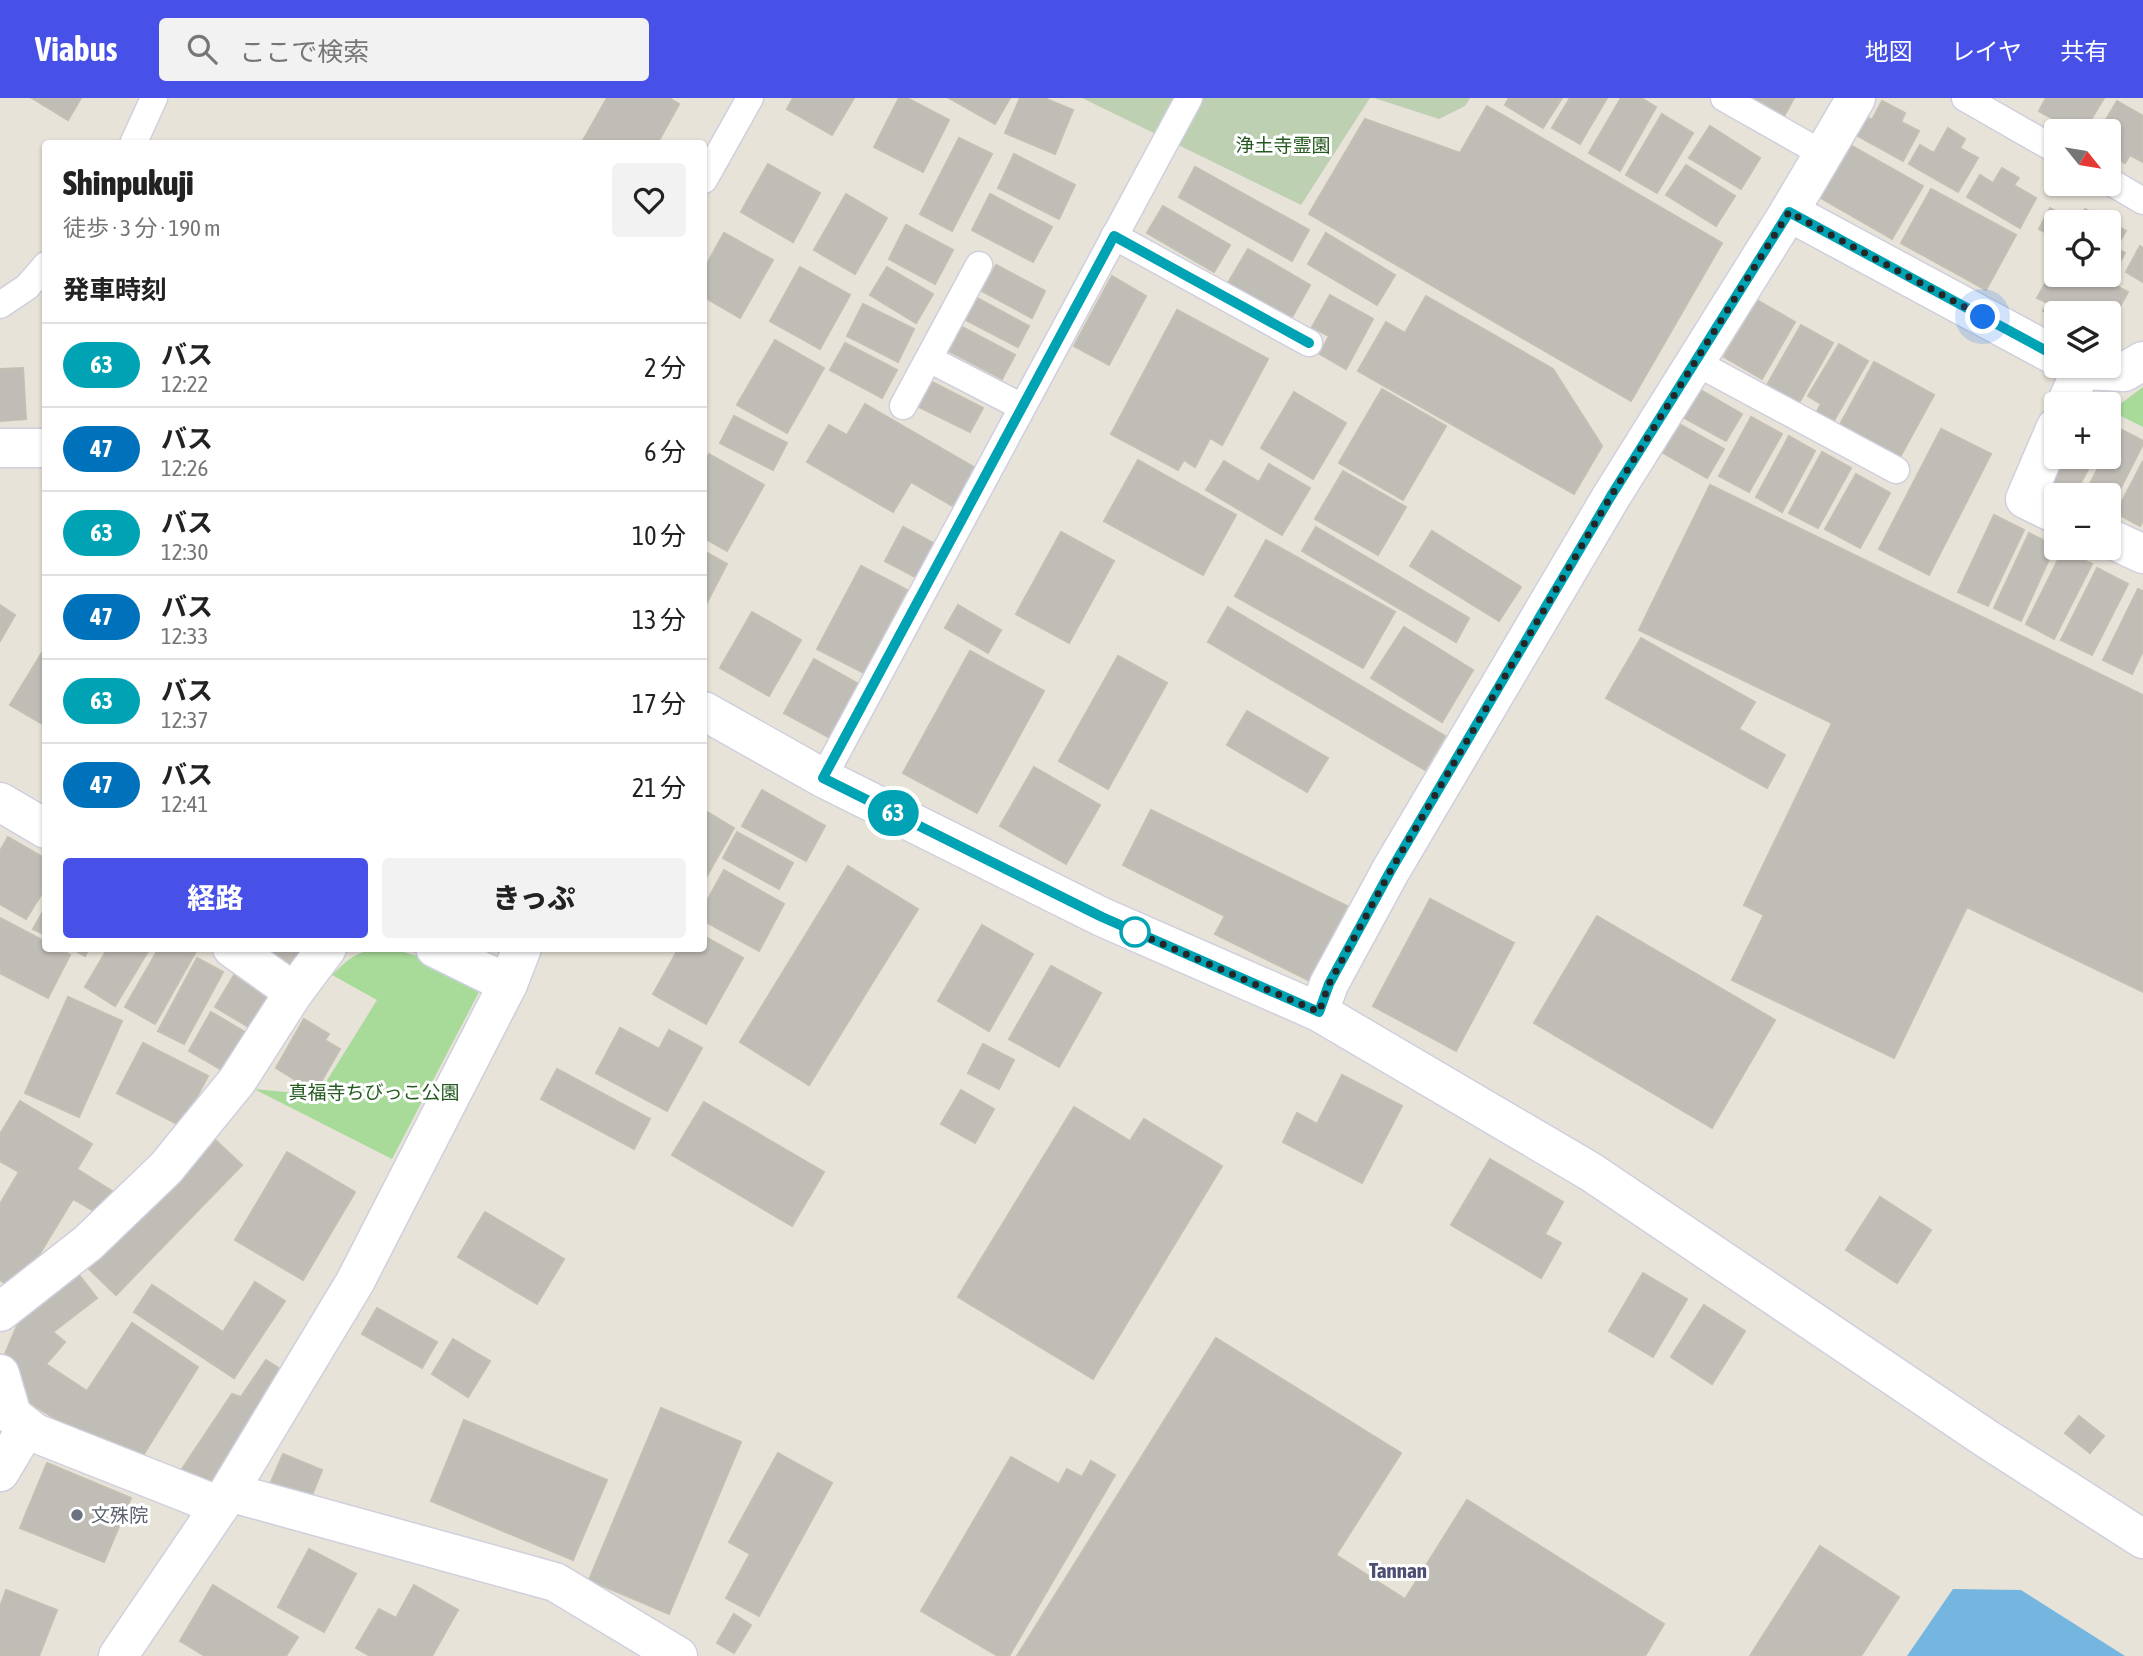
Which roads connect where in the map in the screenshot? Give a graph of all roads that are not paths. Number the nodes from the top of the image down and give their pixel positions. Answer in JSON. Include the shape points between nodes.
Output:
{"nodes":[{"id":1,"x":155,"y":98,"type":"edge"},
{"id":2,"x":1189,"y":98,"type":"edge"},
{"id":3,"x":1724,"y":98,"type":"edge"},
{"id":4,"x":1856,"y":98,"type":"edge"},
{"id":5,"x":1965,"y":98,"type":"edge"},
{"id":6,"x":739,"y":101,"type":"edge"},
{"id":7,"x":135,"y":140,"type":"edge"},
{"id":8,"x":2044,"y":143,"type":"edge"},
{"id":9,"x":1823,"y":153,"type":"junction"},
{"id":10,"x":707,"y":173,"type":"edge"},
{"id":11,"x":2121,"y":188,"type":"edge"},
{"id":12,"x":2143,"y":201,"type":"edge"},
{"id":13,"x":1789,"y":212,"type":"junction"},
{"id":14,"x":1114,"y":236,"type":"junction"},
{"id":15,"x":979,"y":265,"type":"dead end"},
{"id":16,"x":42,"y":270,"type":"edge"},
{"id":17,"x":0,"y":305,"type":"edge"},
{"id":18,"x":1309,"y":343,"type":"dead end"},
{"id":19,"x":2044,"y":349,"type":"edge"},
{"id":20,"x":929,"y":359,"type":"junction"},
{"id":21,"x":2143,"y":361,"type":"edge"},
{"id":22,"x":1695,"y":362,"type":"junction"},
{"id":23,"x":2121,"y":372,"type":"edge"},
{"id":24,"x":903,"y":407,"type":"dead end"},
{"id":25,"x":1022,"y":407,"type":"junction"},
{"id":26,"x":0,"y":448,"type":"edge"},
{"id":27,"x":42,"y":448,"type":"edge"},
{"id":28,"x":2044,"y":455,"type":"edge"},
{"id":29,"x":1896,"y":470,"type":"dead end"},
{"id":30,"x":2044,"y":508,"type":"edge"},
{"id":31,"x":2121,"y":544,"type":"edge"},
{"id":32,"x":2143,"y":554,"type":"edge"},
{"id":33,"x":707,"y":713,"type":"edge"},
{"id":34,"x":823,"y":778,"type":"junction"},
{"id":35,"x":0,"y":802,"type":"edge"},
{"id":36,"x":42,"y":827,"type":"edge"},
{"id":37,"x":239,"y":952,"type":"edge"},
{"id":38,"x":324,"y":952,"type":"edge"},
{"id":39,"x":443,"y":952,"type":"edge"},
{"id":40,"x":520,"y":952,"type":"edge"},
{"id":41,"x":508,"y":984,"type":"junction"},
{"id":42,"x":294,"y":992,"type":"junction"},
{"id":43,"x":1319,"y":1012,"type":"junction"},
{"id":44,"x":0,"y":1312,"type":"edge"},
{"id":45,"x":0,"y":1374,"type":"edge"},
{"id":46,"x":27,"y":1427,"type":"junction"},
{"id":47,"x":0,"y":1472,"type":"edge"},
{"id":48,"x":224,"y":1499,"type":"junction"},
{"id":49,"x":2143,"y":1539,"type":"edge"},
{"id":50,"x":118,"y":1656,"type":"edge"},
{"id":51,"x":678,"y":1656,"type":"edge"}],
"edges":[{"from":1,"to":7,"type":"lane"},
{"from":2,"to":14,"type":"lane"},
{"from":3,"to":9,"type":"lane"},
{"from":4,"to":9,"type":"street"},
{"from":5,"to":8,"type":"lane"},
{"from":6,"to":10,"type":"lane"},
{"from":9,"to":13,"type":"street"},
{"from":11,"to":12,"type":"lane"},
{"from":13,"to":19,"type":"street"},
{"from":13,"to":22,"type":"street"},
{"from":14,"to":18,"type":"lane"},
{"from":14,"to":25,"type":"lane"},
{"from":15,"to":20,"type":"lane"},
{"from":16,"to":17,"type":"lane","via":[[27,287]]},
{"from":20,"to":24,"type":"lane"},
{"from":20,"to":25,"type":"lane"},
{"from":21,"to":23,"type":"street"},
{"from":22,"to":29,"type":"lane"},
{"from":22,"to":43,"type":"street","via":[[1391,870],[1329,984]]},
{"from":25,"to":34,"type":"lane"},
{"from":26,"to":27,"type":"street"},
{"from":28,"to":30,"type":"street","via":[[2025,499]]},
{"from":31,"to":32,"type":"street"},
{"from":33,"to":34,"type":"street"},
{"from":34,"to":43,"type":"street","via":[[1102,917]]},
{"from":35,"to":36,"type":"street"},
{"from":37,"to":42,"type":"street"},
{"from":38,"to":42,"type":"street"},
{"from":39,"to":41,"type":"street"},
{"from":40,"to":41,"type":"street"},
{"from":41,"to":48,"type":"street","via":[[355,1282]]},
{"from":42,"to":44,"type":"street","via":[[237,1081],[166,1168],[88,1243]]},
{"from":43,"to":49,"type":"street","via":[[1591,1172]]},
{"from":45,"to":46,"type":"street","via":[[12,1415]]},
{"from":46,"to":47,"type":"street"},
{"from":46,"to":48,"type":"street"},
{"from":48,"to":50,"type":"street"},
{"from":48,"to":51,"type":"street","via":[[555,1583]]}]}
